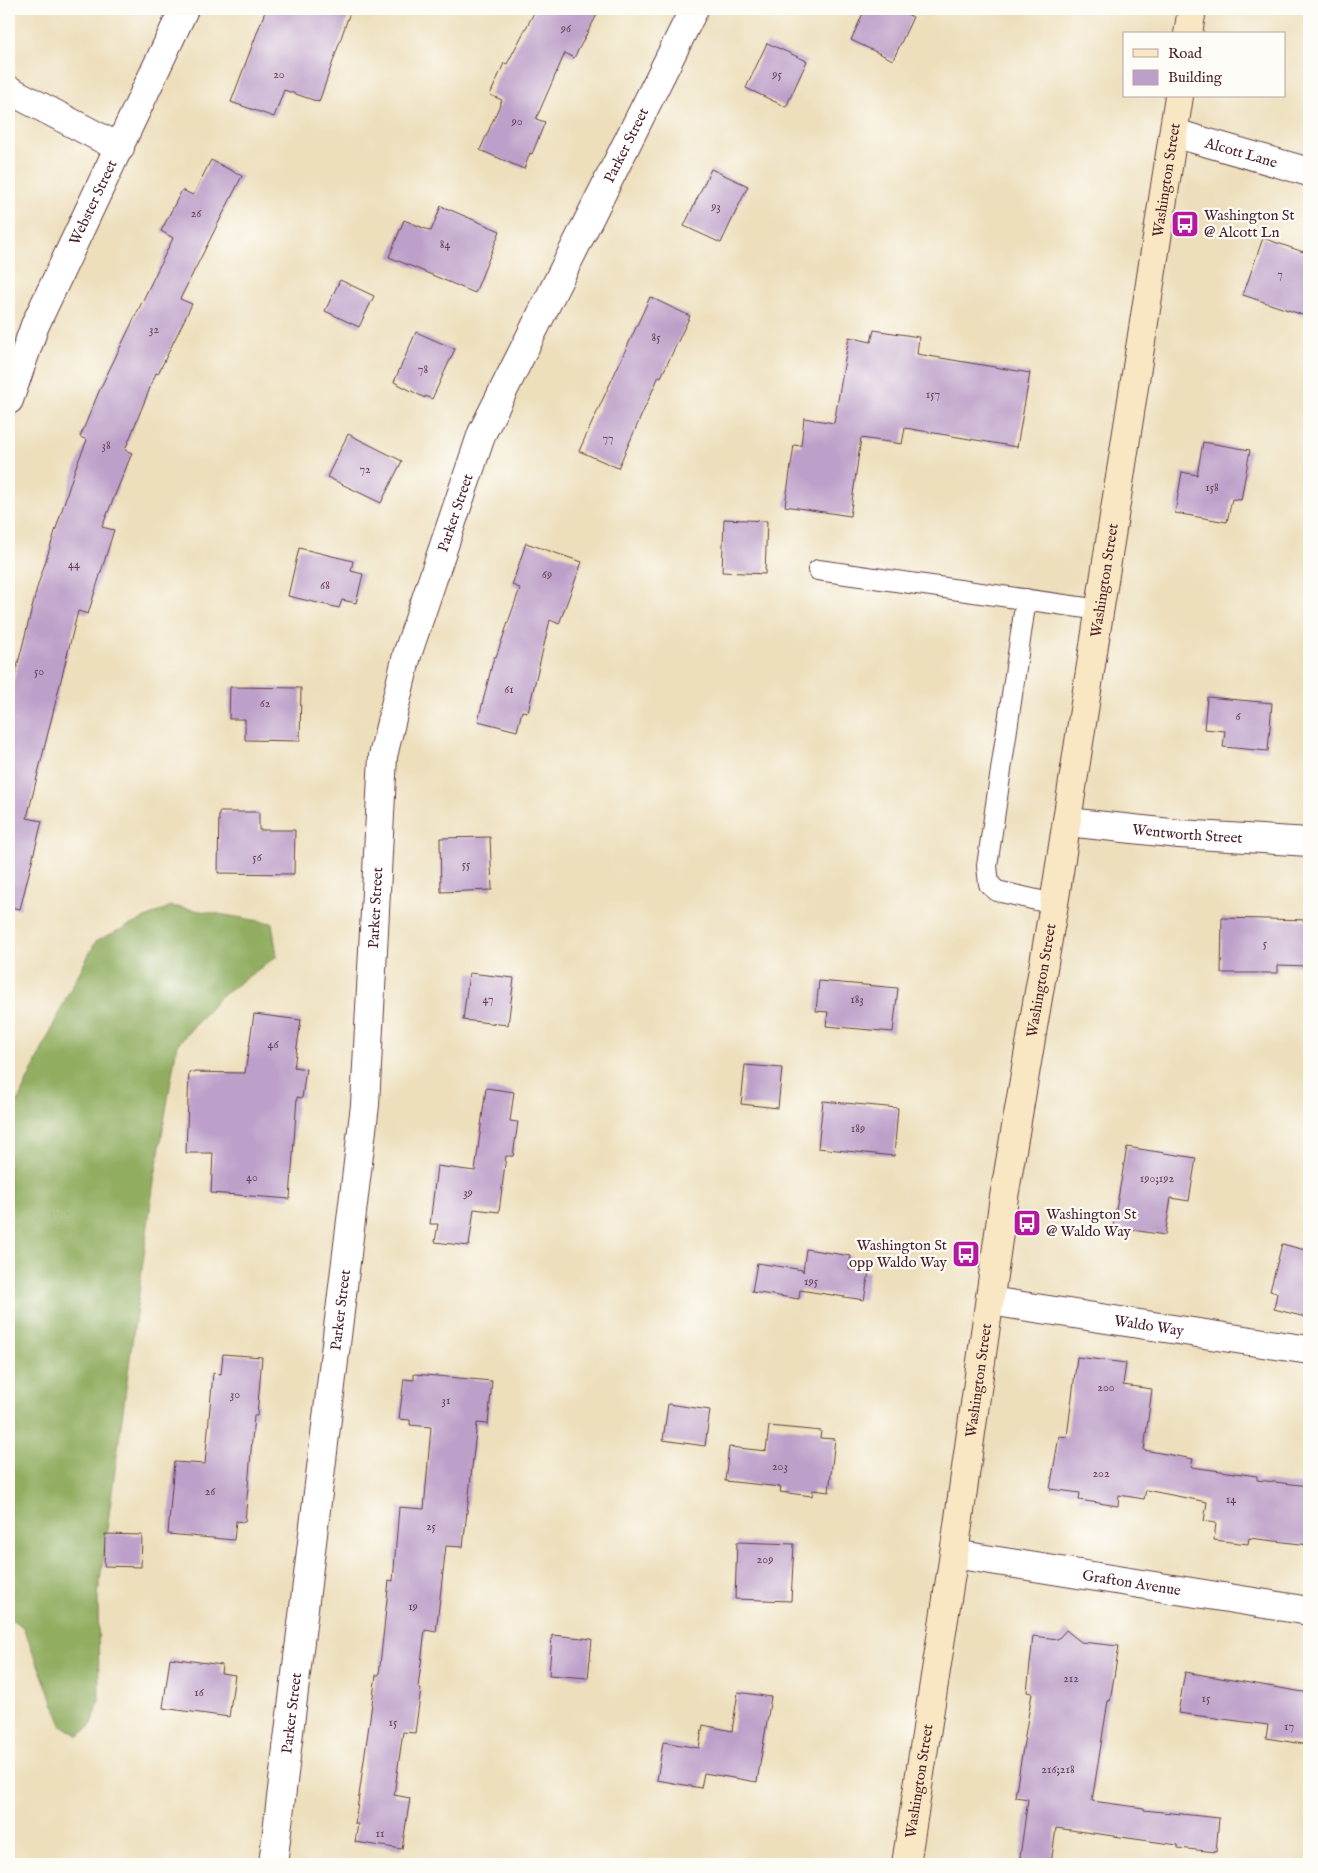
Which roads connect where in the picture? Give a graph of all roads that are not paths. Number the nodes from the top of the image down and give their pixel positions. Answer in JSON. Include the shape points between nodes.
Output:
{"nodes":[{"id":1,"x":184,"y":9,"type":"edge"},
{"id":2,"x":694,"y":9,"type":"edge"},
{"id":3,"x":1192,"y":9,"type":"edge"},
{"id":4,"x":1188,"y":32,"type":"edge"},
{"id":5,"x":9,"y":90,"type":"edge"},
{"id":6,"x":1179,"y":98,"type":"edge"},
{"id":7,"x":1174,"y":133,"type":"junction"},
{"id":8,"x":120,"y":148,"type":"junction"},
{"id":9,"x":1309,"y":172,"type":"edge"},
{"id":10,"x":9,"y":400,"type":"edge"},
{"id":11,"x":818,"y":570,"type":"dead end"},
{"id":12,"x":1026,"y":599,"type":"junction"},
{"id":13,"x":1100,"y":610,"type":"junction"},
{"id":14,"x":1067,"y":822,"type":"junction"},
{"id":15,"x":1309,"y":842,"type":"edge"},
{"id":16,"x":1054,"y":904,"type":"junction"},
{"id":17,"x":990,"y":1301,"type":"junction"},
{"id":18,"x":1309,"y":1350,"type":"edge"},
{"id":19,"x":954,"y":1554,"type":"junction"},
{"id":20,"x":1309,"y":1611,"type":"edge"},
{"id":21,"x":273,"y":1864,"type":"edge"},
{"id":22,"x":906,"y":1864,"type":"edge"}],
"edges":[{"from":1,"to":8,"type":"street","name":"Webster Street"},
{"from":2,"to":21,"type":"street","name":"Parker Street","via":[[482,433],[407,655],[384,756],[365,1104]]},
{"from":3,"to":4,"type":"main road"},
{"from":5,"to":8,"type":"street"},
{"from":6,"to":7,"type":"main road","name":"Washington Street"},
{"from":7,"to":9,"type":"street","name":"Alcott Lane"},
{"from":7,"to":13,"type":"main road","name":"Washington Street"},
{"from":8,"to":10,"type":"street","name":"Webster Street","via":[[35,325]]},
{"from":11,"to":12,"type":"lane"},
{"from":12,"to":13,"type":"lane"},
{"from":12,"to":16,"type":"lane","via":[[987,866],[989,884],[997,891]]},
{"from":13,"to":14,"type":"main road","name":"Washington Street"},
{"from":14,"to":15,"type":"street","name":"Wentworth Street","via":[[1180,834]]},
{"from":14,"to":16,"type":"main road","name":"Washington Street"},
{"from":16,"to":17,"type":"main road","name":"Washington Street","via":[[1004,1197]]},
{"from":17,"to":18,"type":"street","name":"Waldo Way"},
{"from":17,"to":19,"type":"main road","name":"Washington Street"},
{"from":19,"to":20,"type":"street","name":"Grafton Avenue"},
{"from":19,"to":22,"type":"main road","name":"Washington Street"}]}
